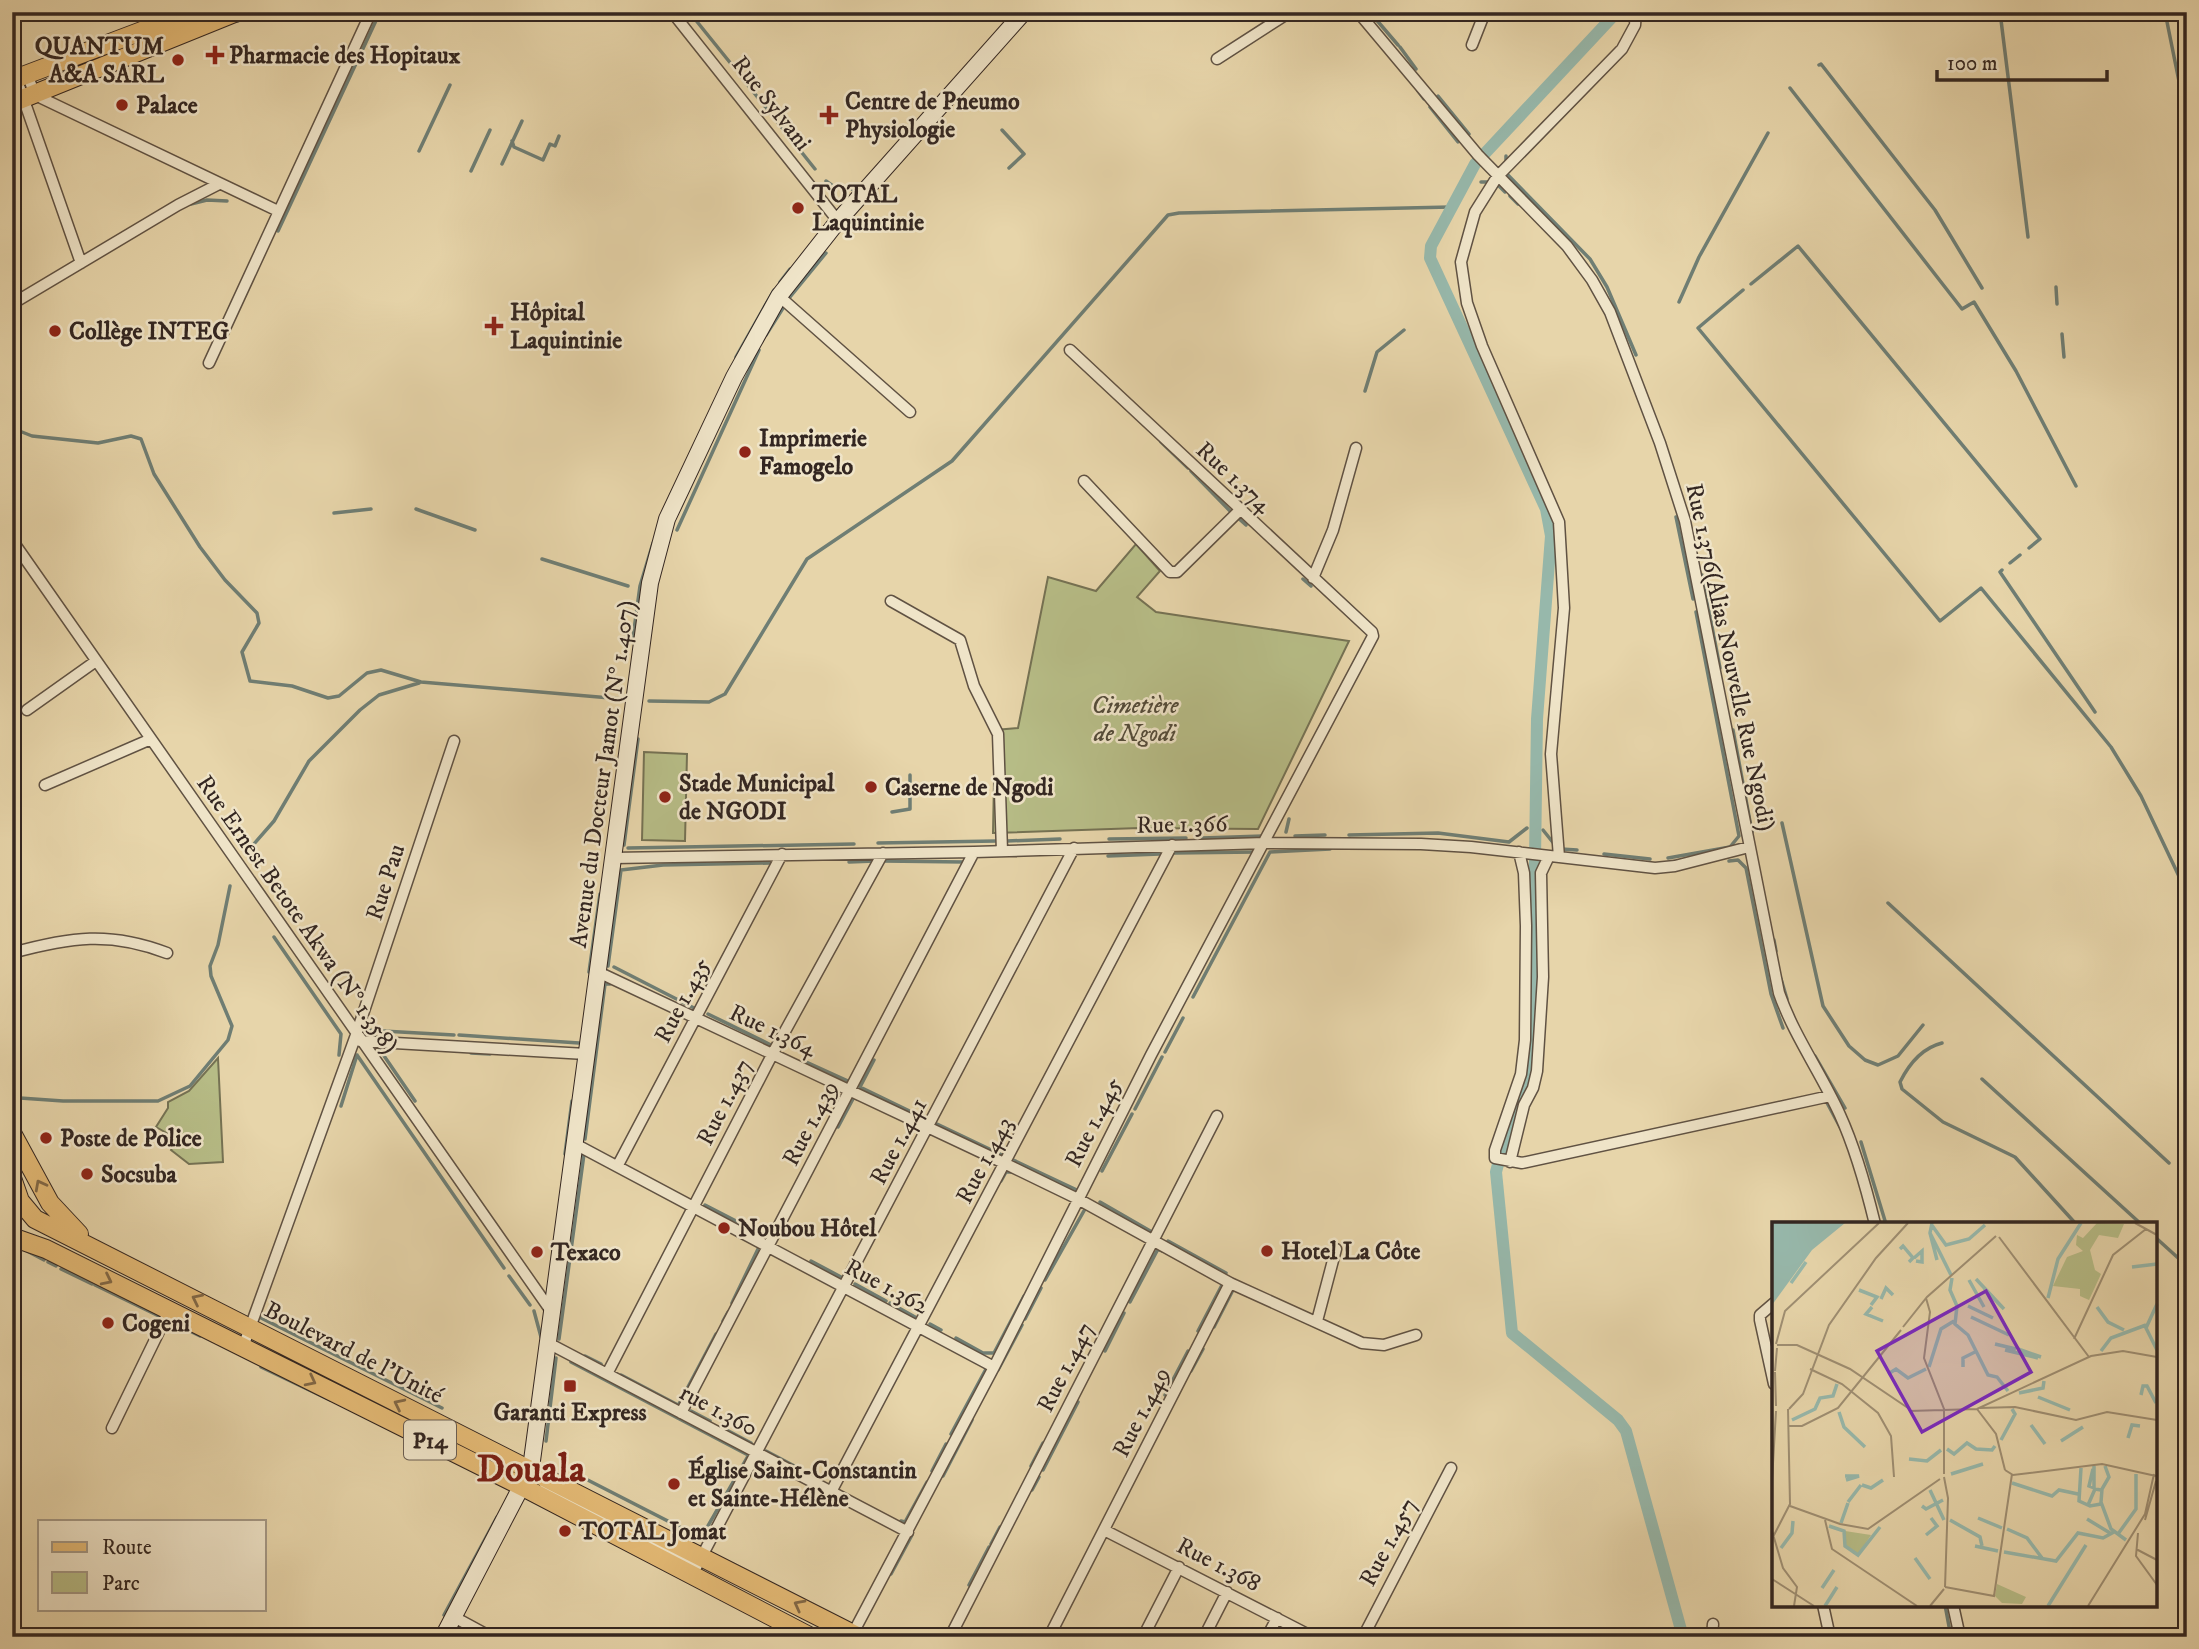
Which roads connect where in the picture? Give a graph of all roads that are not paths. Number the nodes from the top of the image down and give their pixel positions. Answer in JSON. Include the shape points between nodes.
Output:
{"nodes":[{"id":1,"x":192,"y":12,"type":"edge"},
{"id":2,"x":237,"y":12,"type":"edge"},
{"id":3,"x":371,"y":12,"type":"edge"},
{"id":4,"x":672,"y":12,"type":"edge"},
{"id":5,"x":1024,"y":12,"type":"edge"},
{"id":6,"x":1290,"y":12,"type":"edge"},
{"id":7,"x":1359,"y":12,"type":"edge"},
{"id":8,"x":1485,"y":12,"type":"edge"},
{"id":9,"x":1636,"y":12,"type":"edge"},
{"id":10,"x":170,"y":23,"type":"edge"},
{"id":11,"x":1472,"y":45,"type":"dead end"},
{"id":12,"x":1217,"y":59,"type":"dead end"},
{"id":13,"x":17,"y":75,"type":"edge"},
{"id":14,"x":24,"y":99,"type":"edge"},
{"id":15,"x":1497,"y":177,"type":"junction"},
{"id":16,"x":219,"y":184,"type":"junction"},
{"id":17,"x":278,"y":211,"type":"junction"},
{"id":18,"x":838,"y":221,"type":"junction"},
{"id":19,"x":81,"y":263,"type":"junction"},
{"id":20,"x":779,"y":296,"type":"junction"},
{"id":21,"x":12,"y":304,"type":"edge"},
{"id":22,"x":1070,"y":350,"type":"dead end"},
{"id":23,"x":209,"y":363,"type":"dead end"},
{"id":24,"x":910,"y":412,"type":"dead end"},
{"id":25,"x":1356,"y":447,"type":"dead end"},
{"id":26,"x":1084,"y":481,"type":"dead end"},
{"id":27,"x":1239,"y":511,"type":"junction"},
{"id":28,"x":12,"y":540,"type":"edge"},
{"id":29,"x":1313,"y":578,"type":"junction"},
{"id":30,"x":891,"y":601,"type":"dead end"},
{"id":31,"x":1373,"y":632,"type":"joint"},
{"id":32,"x":96,"y":661,"type":"junction"},
{"id":33,"x":27,"y":710,"type":"dead end"},
{"id":34,"x":150,"y":739,"type":"junction"},
{"id":35,"x":454,"y":741,"type":"dead end"},
{"id":36,"x":45,"y":785,"type":"dead end"},
{"id":37,"x":1265,"y":843,"type":"junction"},
{"id":38,"x":1172,"y":845,"type":"junction"},
{"id":39,"x":1749,"y":847,"type":"junction"},
{"id":40,"x":1074,"y":848,"type":"junction"},
{"id":41,"x":1002,"y":851,"type":"junction"},
{"id":42,"x":974,"y":852,"type":"junction"},
{"id":43,"x":1519,"y":852,"type":"junction"},
{"id":44,"x":883,"y":853,"type":"junction"},
{"id":45,"x":782,"y":854,"type":"junction"},
{"id":46,"x":1554,"y":857,"type":"junction"},
{"id":47,"x":613,"y":858,"type":"junction"},
{"id":48,"x":12,"y":953,"type":"edge"},
{"id":49,"x":167,"y":953,"type":"dead end"},
{"id":50,"x":598,"y":972,"type":"junction"},
{"id":51,"x":697,"y":1018,"type":"junction"},
{"id":52,"x":358,"y":1038,"type":"junction"},
{"id":53,"x":773,"y":1053,"type":"junction"},
{"id":54,"x":586,"y":1054,"type":"junction"},
{"id":55,"x":851,"y":1090,"type":"junction"},
{"id":56,"x":1830,"y":1096,"type":"junction"},
{"id":57,"x":1217,"y":1116,"type":"dead end"},
{"id":58,"x":930,"y":1128,"type":"junction"},
{"id":59,"x":12,"y":1133,"type":"edge"},
{"id":60,"x":575,"y":1144,"type":"junction"},
{"id":61,"x":1503,"y":1161,"type":"junction"},
{"id":62,"x":1006,"y":1164,"type":"junction"},
{"id":63,"x":618,"y":1165,"type":"junction"},
{"id":64,"x":12,"y":1178,"type":"edge"},
{"id":65,"x":1078,"y":1199,"type":"junction"},
{"id":66,"x":694,"y":1206,"type":"junction"},
{"id":67,"x":1874,"y":1222,"type":"edge"},
{"id":68,"x":12,"y":1227,"type":"edge"},
{"id":69,"x":12,"y":1237,"type":"edge"},
{"id":70,"x":1153,"y":1243,"type":"junction"},
{"id":71,"x":89,"y":1244,"type":"junction"},
{"id":72,"x":768,"y":1248,"type":"junction"},
{"id":73,"x":46,"y":1249,"type":"junction"},
{"id":74,"x":1336,"y":1249,"type":"dead end"},
{"id":75,"x":1230,"y":1283,"type":"junction"},
{"id":76,"x":842,"y":1286,"type":"junction"},
{"id":77,"x":1772,"y":1305,"type":"edge"},
{"id":78,"x":169,"y":1311,"type":"junction"},
{"id":79,"x":551,"y":1311,"type":"junction"},
{"id":80,"x":1317,"y":1321,"type":"junction"},
{"id":81,"x":251,"y":1326,"type":"junction"},
{"id":82,"x":919,"y":1327,"type":"junction"},
{"id":83,"x":1416,"y":1335,"type":"dead end"},
{"id":84,"x":548,"y":1343,"type":"junction"},
{"id":85,"x":243,"y":1347,"type":"junction"},
{"id":86,"x":994,"y":1367,"type":"junction"},
{"id":87,"x":607,"y":1374,"type":"junction"},
{"id":88,"x":1772,"y":1375,"type":"edge"},
{"id":89,"x":681,"y":1413,"type":"junction"},
{"id":90,"x":112,"y":1428,"type":"dead end"},
{"id":91,"x":757,"y":1454,"type":"junction"},
{"id":92,"x":531,"y":1468,"type":"junction"},
{"id":93,"x":1451,"y":1468,"type":"dead end"},
{"id":94,"x":523,"y":1487,"type":"junction"},
{"id":95,"x":831,"y":1492,"type":"junction"},
{"id":96,"x":1104,"y":1530,"type":"junction"},
{"id":97,"x":908,"y":1532,"type":"junction"},
{"id":98,"x":696,"y":1562,"type":"junction"},
{"id":99,"x":1179,"y":1567,"type":"junction"},
{"id":100,"x":1227,"y":1592,"type":"junction"},
{"id":101,"x":1823,"y":1607,"type":"edge"},
{"id":102,"x":1953,"y":1607,"type":"edge"},
{"id":103,"x":454,"y":1617,"type":"junction"},
{"id":104,"x":1277,"y":1618,"type":"junction"},
{"id":105,"x":1713,"y":1623,"type":"dead end"},
{"id":106,"x":854,"y":1636,"type":"edge"},
{"id":107,"x":443,"y":1637,"type":"edge"},
{"id":108,"x":491,"y":1637,"type":"edge"},
{"id":109,"x":811,"y":1637,"type":"edge"},
{"id":110,"x":950,"y":1637,"type":"edge"},
{"id":111,"x":1049,"y":1637,"type":"edge"},
{"id":112,"x":1143,"y":1637,"type":"edge"},
{"id":113,"x":1204,"y":1637,"type":"edge"},
{"id":114,"x":1267,"y":1637,"type":"edge"},
{"id":115,"x":1313,"y":1637,"type":"edge"},
{"id":116,"x":1363,"y":1637,"type":"edge"},
{"id":117,"x":1712,"y":1637,"type":"edge"},
{"id":118,"x":1830,"y":1637,"type":"edge"},
{"id":119,"x":1960,"y":1637,"type":"edge"}],
"edges":[{"from":1,"to":10,"type":"main road"},
{"from":2,"to":10,"type":"main road"},
{"from":3,"to":17,"type":"street"},
{"from":4,"to":18,"type":"street","name":"Rue Sylvani"},
{"from":5,"to":18,"type":"main road","name":"Avenue du Docteur Jamot (N° 1.407)"},
{"from":6,"to":12,"type":"street"},
{"from":7,"to":15,"type":"street","name":"Rue 1.376(Alias Nouvelle Rue Ngodi)"},
{"from":8,"to":11,"type":"street"},
{"from":9,"to":15,"type":"street","via":[[1635,25],[1622,49]]},
{"from":10,"to":13,"type":"main road"},
{"from":10,"to":14,"type":"main road"},
{"from":13,"to":14,"type":"street"},
{"from":14,"to":16,"type":"street"},
{"from":14,"to":19,"type":"street"},
{"from":15,"to":39,"type":"street","name":"Rue 1.376(Alias Nouvelle Rue Ngodi)","via":[[1567,246],[1592,280],[1629,358],[1685,521]]},
{"from":15,"to":46,"type":"street","via":[[1475,212],[1461,262],[1467,303],[1482,346],[1559,522],[1564,608],[1552,754]]},
{"from":16,"to":17,"type":"street"},
{"from":16,"to":19,"type":"street"},
{"from":17,"to":23,"type":"street"},
{"from":18,"to":20,"type":"main road","name":"Avenue du Docteur Jamot (N° 1.407)"},
{"from":19,"to":21,"type":"street"},
{"from":20,"to":24,"type":"street"},
{"from":20,"to":47,"type":"main road","name":"Avenue du Docteur Jamot (N° 1.407)","via":[[734,377],[667,519],[650,583]]},
{"from":22,"to":27,"type":"street","name":"Rue 1.374"},
{"from":25,"to":29,"type":"street","via":[[1333,530]]},
{"from":26,"to":27,"type":"street","via":[[1170,572],[1177,572]]},
{"from":27,"to":29,"type":"street","name":"Rue 1.374"},
{"from":28,"to":32,"type":"street","name":"Rue Ernest Betote Akwa (N° 1.358)"},
{"from":29,"to":31,"type":"street","name":"Rue 1.374"},
{"from":30,"to":41,"type":"street","via":[[960,640],[974,686],[998,734]]},
{"from":31,"to":37,"type":"street","name":"Rue 1.445"},
{"from":32,"to":33,"type":"street"},
{"from":32,"to":34,"type":"street","name":"Rue Ernest Betote Akwa (N° 1.358)"},
{"from":34,"to":36,"type":"street"},
{"from":34,"to":52,"type":"street","name":"Rue Ernest Betote Akwa (N° 1.358)"},
{"from":35,"to":52,"type":"street","name":"Rue Pau"},
{"from":37,"to":38,"type":"street","name":"Rue 1.366"},
{"from":37,"to":43,"type":"street","name":"Rue 1.366","via":[[1448,844]]},
{"from":37,"to":65,"type":"street","name":"Rue 1.445"},
{"from":38,"to":40,"type":"street","name":"Rue 1.366"},
{"from":38,"to":62,"type":"street","name":"Rue 1.443"},
{"from":39,"to":46,"type":"street","name":"Rue 1.366","via":[[1656,868]]},
{"from":39,"to":56,"type":"street","name":"Rue 1.376(Alias Nouvelle Rue Ngodi)","via":[[1779,993]]},
{"from":40,"to":41,"type":"street","name":"Rue 1.366"},
{"from":40,"to":58,"type":"street","name":"Rue 1.441"},
{"from":41,"to":42,"type":"street","name":"Rue 1.366"},
{"from":42,"to":44,"type":"street","name":"Rue 1.366"},
{"from":42,"to":55,"type":"street","name":"Rue 1.439"},
{"from":43,"to":46,"type":"street","name":"Rue 1.366"},
{"from":43,"to":61,"type":"street","via":[[1526,926],[1525,1040],[1521,1074],[1495,1150]]},
{"from":44,"to":45,"type":"street","name":"Rue 1.366"},
{"from":44,"to":53,"type":"street","name":"Rue 1.437"},
{"from":45,"to":47,"type":"street","name":"Rue 1.366"},
{"from":45,"to":51,"type":"street","name":"Rue 1.435"},
{"from":46,"to":61,"type":"street","via":[[1541,873],[1543,977],[1537,1071]]},
{"from":47,"to":50,"type":"main road","name":"Avenue du Docteur Jamot (N° 1.407)"},
{"from":48,"to":49,"type":"street","via":[[100,937],[127,939]]},
{"from":50,"to":51,"type":"street","name":"Rue 1.364"},
{"from":50,"to":54,"type":"main road","name":"Avenue du Docteur Jamot (N° 1.407)"},
{"from":51,"to":53,"type":"street","name":"Rue 1.364"},
{"from":51,"to":63,"type":"street","name":"Rue 1.435"},
{"from":52,"to":54,"type":"street"},
{"from":52,"to":79,"type":"street","name":"Rue Ernest Betote Akwa (N° 1.358)"},
{"from":52,"to":81,"type":"street","name":"Rue Pau"},
{"from":53,"to":55,"type":"street","name":"Rue 1.364"},
{"from":53,"to":66,"type":"street","name":"Rue 1.437"},
{"from":54,"to":60,"type":"main road","name":"Avenue du Docteur Jamot (N° 1.407)"},
{"from":55,"to":58,"type":"street","name":"Rue 1.364"},
{"from":55,"to":72,"type":"street","name":"Rue 1.439"},
{"from":56,"to":61,"type":"street","via":[[1606,1147],[1522,1163]]},
{"from":56,"to":67,"type":"street","name":"Rue 1.376(Alias Nouvelle Rue Ngodi)","via":[[1861,1170]]},
{"from":57,"to":70,"type":"street","name":"Rue 1.447"},
{"from":58,"to":62,"type":"street","name":"Rue 1.364"},
{"from":58,"to":76,"type":"street","name":"Rue 1.441"},
{"from":71,"to":59,"type":"main road","one_way":true,"via":[[50,1203]]},
{"from":60,"to":63,"type":"street","name":"Rue 1.362"},
{"from":60,"to":79,"type":"main road","name":"Avenue du Docteur Jamot (N° 1.407)"},
{"from":62,"to":65,"type":"street","name":"Rue 1.364"},
{"from":62,"to":82,"type":"street","name":"Rue 1.443"},
{"from":63,"to":66,"type":"street","name":"Rue 1.362"},
{"from":64,"to":71,"type":"main road","number":"P14","via":[[20,1201],[36,1219]]},
{"from":65,"to":70,"type":"street","name":"Rue 1.364"},
{"from":65,"to":86,"type":"street","name":"Rue 1.445"},
{"from":66,"to":72,"type":"street","name":"Rue 1.362"},
{"from":66,"to":87,"type":"street","name":"Rue 1.437"},
{"from":68,"to":73,"type":"main road","number":"P14"},
{"from":69,"to":73,"type":"main road"},
{"from":70,"to":75,"type":"street"},
{"from":70,"to":110,"type":"street","name":"Rue 1.447"},
{"from":81,"to":71,"type":"main road","name":"Boulevard de l'Unité","number":"P14","one_way":true},
{"from":72,"to":76,"type":"street","name":"Rue 1.362"},
{"from":72,"to":89,"type":"street","name":"Rue 1.439"},
{"from":73,"to":78,"type":"main road","name":"Boulevard de l'Unité","number":"P14","one_way":true},
{"from":74,"to":80,"type":"street"},
{"from":75,"to":80,"type":"street"},
{"from":75,"to":96,"type":"street","name":"Rue 1.449"},
{"from":76,"to":82,"type":"street","name":"Rue 1.362"},
{"from":76,"to":91,"type":"street","name":"Rue 1.441"},
{"from":77,"to":88,"type":"street","via":[[1760,1315]]},
{"from":78,"to":85,"type":"main road","name":"Boulevard de l'Unité","number":"P14"},
{"from":78,"to":90,"type":"street"},
{"from":79,"to":84,"type":"main road","name":"Avenue du Docteur Jamot (N° 1.407)"},
{"from":80,"to":83,"type":"street","via":[[1362,1343],[1377,1345]]},
{"from":81,"to":85,"type":"street","name":"Rue Pau"},
{"from":92,"to":81,"type":"main road","name":"Boulevard de l'Unité","number":"P14","one_way":true,"via":[[341,1376]]},
{"from":82,"to":86,"type":"street","name":"Rue 1.362"},
{"from":82,"to":95,"type":"street","name":"Rue 1.443"},
{"from":84,"to":87,"type":"street","name":"rue 1.360"},
{"from":84,"to":92,"type":"main road","name":"Avenue du Docteur Jamot (N° 1.407)"},
{"from":85,"to":94,"type":"main road","name":"Boulevard de l'Unité","number":"P14","one_way":true},
{"from":86,"to":97,"type":"street","name":"Rue 1.445"},
{"from":87,"to":89,"type":"street","name":"rue 1.360"},
{"from":89,"to":91,"type":"street","name":"rue 1.360"},
{"from":91,"to":95,"type":"street","name":"rue 1.360"},
{"from":91,"to":98,"type":"street","name":"Rue 1.441"},
{"from":92,"to":94,"type":"main road","name":"Avenue du Docteur Jamot (N° 1.407)"},
{"from":92,"to":98,"type":"main road","name":"Boulevard de l'Unité","number":"P14"},
{"from":93,"to":116,"type":"street","name":"Rue 1.457"},
{"from":94,"to":98,"type":"main road","name":"Boulevard de l'Unité","number":"P14"},
{"from":94,"to":103,"type":"main road","name":"Avenue du Docteur Jamot (N° 1.407)"},
{"from":95,"to":97,"type":"street","name":"rue 1.360"},
{"from":96,"to":99,"type":"street","name":"Rue 1.368"},
{"from":96,"to":111,"type":"street","name":"Rue 1.449"},
{"from":97,"to":106,"type":"street","name":"Rue 1.445"},
{"from":98,"to":98,"type":"street","via":[[690,1553],[550,1480],[544,1481],[546,1488],[686,1562]]},
{"from":106,"to":98,"type":"main road","name":"Boulevard de l'Unité","number":"P14","one_way":true},
{"from":98,"to":109,"type":"main road","name":"Boulevard de l'Unité","number":"P14"},
{"from":99,"to":100,"type":"street","name":"Rue 1.368"},
{"from":99,"to":112,"type":"street"},
{"from":100,"to":104,"type":"street","name":"Rue 1.368"},
{"from":100,"to":113,"type":"street"},
{"from":101,"to":118,"type":"street"},
{"from":102,"to":119,"type":"street"},
{"from":103,"to":107,"type":"main road","name":"Avenue du Docteur Jamot (N° 1.407)"},
{"from":103,"to":108,"type":"street"},
{"from":104,"to":114,"type":"street"},
{"from":104,"to":115,"type":"street","name":"Rue 1.368"},
{"from":105,"to":117,"type":"street"}]}
